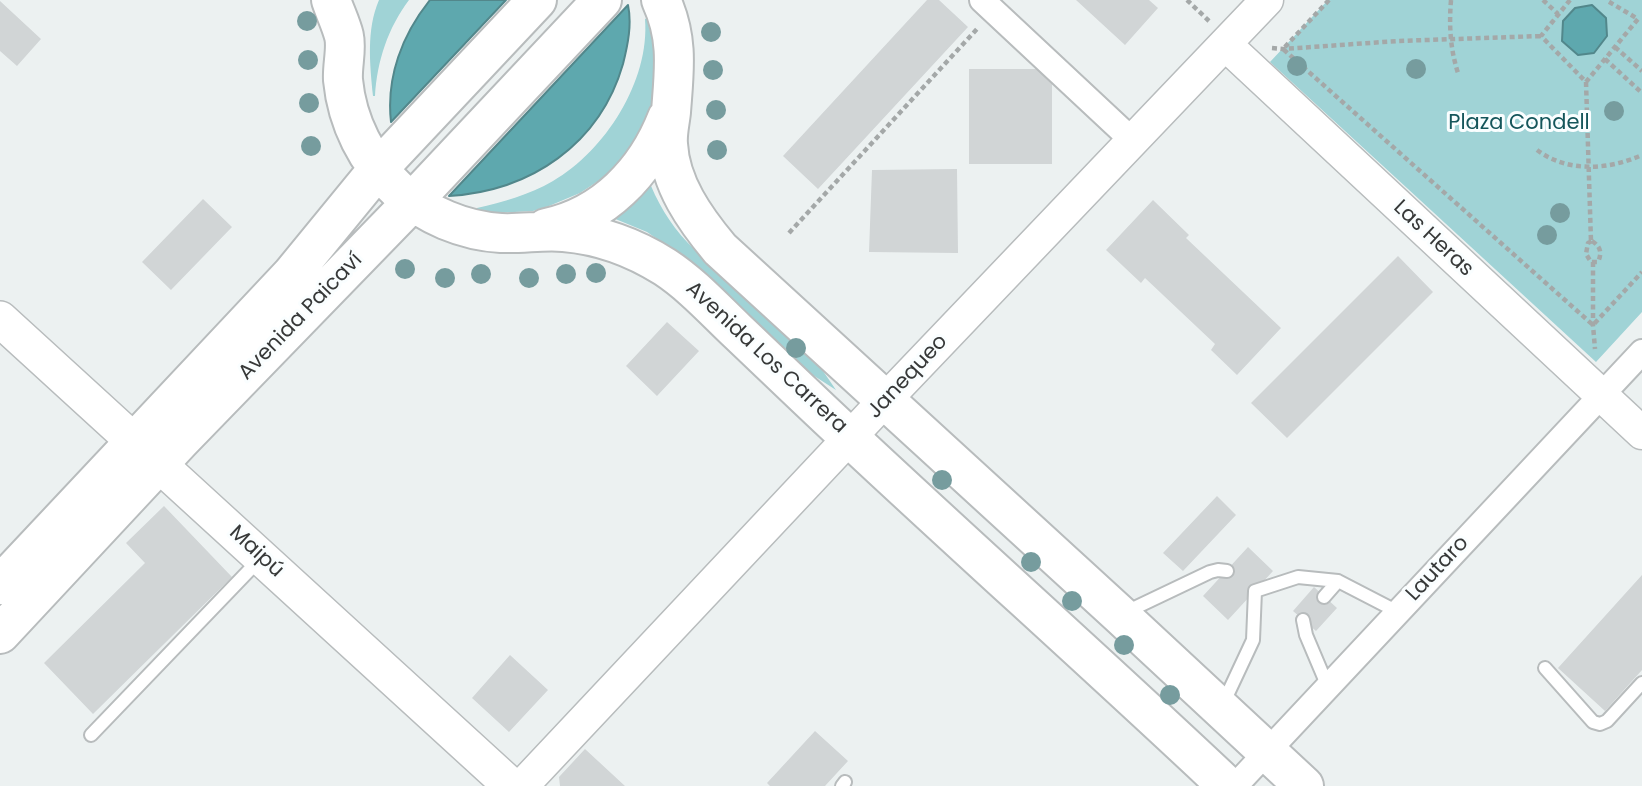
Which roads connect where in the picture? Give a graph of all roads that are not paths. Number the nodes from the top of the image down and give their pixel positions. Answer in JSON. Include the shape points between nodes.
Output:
{"nodes":[{"id":1,"x":331,"y":0,"type":"edge"},
{"id":2,"x":356,"y":0,"type":"edge"},
{"id":3,"x":537,"y":0,"type":"edge"},
{"id":4,"x":602,"y":0,"type":"edge"},
{"id":5,"x":662,"y":0,"type":"edge"},
{"id":6,"x":1267,"y":0,"type":"edge"},
{"id":7,"x":988,"y":5,"type":"edge"},
{"id":8,"x":345,"y":39,"type":"junction"},
{"id":9,"x":1225,"y":44,"type":"junction"},
{"id":10,"x":671,"y":103,"type":"junction"},
{"id":11,"x":1133,"y":141,"type":"junction"},
{"id":12,"x":378,"y":169,"type":"junction"},
{"id":13,"x":412,"y":202,"type":"junction"},
{"id":14,"x":537,"y":230,"type":"junction"},
{"id":15,"x":0,"y":319,"type":"edge"},
{"id":16,"x":1642,"y":352,"type":"edge"},
{"id":17,"x":1601,"y":396,"type":"junction"},
{"id":18,"x":886,"y":400,"type":"junction"},
{"id":19,"x":1642,"y":433,"type":"edge"},
{"id":20,"x":850,"y":438,"type":"junction"},
{"id":21,"x":147,"y":453,"type":"junction"},
{"id":22,"x":261,"y":557,"type":"junction"},
{"id":23,"x":1227,"y":571,"type":"dead end"},
{"id":24,"x":1338,"y":581,"type":"junction"},
{"id":25,"x":0,"y":585,"type":"edge"},
{"id":26,"x":1324,"y":597,"type":"dead end"},
{"id":27,"x":1398,"y":612,"type":"junction"},
{"id":28,"x":1121,"y":615,"type":"junction"},
{"id":29,"x":1303,"y":620,"type":"dead end"},
{"id":30,"x":0,"y":634,"type":"edge"},
{"id":31,"x":1545,"y":668,"type":"dead end"},
{"id":32,"x":1642,"y":683,"type":"edge"},
{"id":33,"x":1328,"y":687,"type":"junction"},
{"id":34,"x":1221,"y":709,"type":"junction"},
{"id":35,"x":91,"y":735,"type":"dead end"},
{"id":36,"x":1267,"y":752,"type":"junction"},
{"id":37,"x":512,"y":786,"type":"edge"},
{"id":38,"x":522,"y":786,"type":"edge"},
{"id":39,"x":1227,"y":786,"type":"edge"},
{"id":40,"x":1235,"y":786,"type":"edge"},
{"id":41,"x":1304,"y":786,"type":"edge"}],
"edges":[{"from":1,"to":8,"type":"main road","name":"Avenida Los Carrera"},
{"from":2,"to":8,"type":"main road"},
{"from":3,"to":12,"type":"main road","name":"Avenida Paicaví"},
{"from":4,"to":13,"type":"main road","name":"Avenida Paicaví"},
{"from":5,"to":10,"type":"main road","via":[[675,53]]},
{"from":6,"to":9,"type":"street","name":"Janequeo"},
{"from":7,"to":11,"type":"street"},
{"from":8,"to":12,"type":"main road","name":"Avenida Los Carrera","via":[[345,98],[358,135]]},
{"from":9,"to":11,"type":"street","name":"Janequeo"},
{"from":9,"to":17,"type":"street","name":"Las Heras"},
{"from":10,"to":14,"type":"main road","via":[[654,149],[624,187],[584,215]]},
{"from":10,"to":18,"type":"main road","via":[[667,144],[679,186],[697,220],[720,249]]},
{"from":11,"to":18,"type":"street","name":"Janequeo"},
{"from":12,"to":13,"type":"main road","name":"Avenida Los Carrera"},
{"from":12,"to":21,"type":"main road","name":"Avenida Paicaví"},
{"from":13,"to":14,"type":"main road","name":"Avenida Los Carrera","via":[[463,226],[500,233]]},
{"from":13,"to":21,"type":"main road","name":"Avenida Paicaví"},
{"from":14,"to":20,"type":"main road","name":"Avenida Los Carrera","via":[[597,238],[665,267]]},
{"from":15,"to":21,"type":"main road","name":"Maipú"},
{"from":16,"to":17,"type":"street","name":"Lautaro"},
{"from":17,"to":19,"type":"street","name":"Las Heras"},
{"from":17,"to":27,"type":"street","name":"Lautaro"},
{"from":18,"to":20,"type":"street","name":"Janequeo"},
{"from":18,"to":28,"type":"main road"},
{"from":20,"to":38,"type":"street","name":"Janequeo"},
{"from":20,"to":39,"type":"main road","name":"Avenida Los Carrera"},
{"from":21,"to":22,"type":"main road","name":"Maipú"},
{"from":21,"to":25,"type":"main road","name":"Avenida Paicaví"},
{"from":21,"to":30,"type":"main road","name":"Avenida Paicaví"},
{"from":22,"to":35,"type":"lane"},
{"from":22,"to":37,"type":"main road","name":"Maipú"},
{"from":23,"to":28,"type":"lane","via":[[1210,572]]},
{"from":24,"to":26,"type":"lane"},
{"from":24,"to":27,"type":"lane"},
{"from":24,"to":34,"type":"lane","via":[[1298,577],[1255,591],[1253,640]]},
{"from":27,"to":33,"type":"street","name":"Lautaro"},
{"from":28,"to":34,"type":"main road"},
{"from":29,"to":33,"type":"lane"},
{"from":31,"to":32,"type":"lane","via":[[1592,722],[1600,724]]},
{"from":33,"to":36,"type":"street","name":"Lautaro"},
{"from":34,"to":36,"type":"main road"},
{"from":36,"to":40,"type":"street","name":"Lautaro"},
{"from":36,"to":41,"type":"main road"}]}
